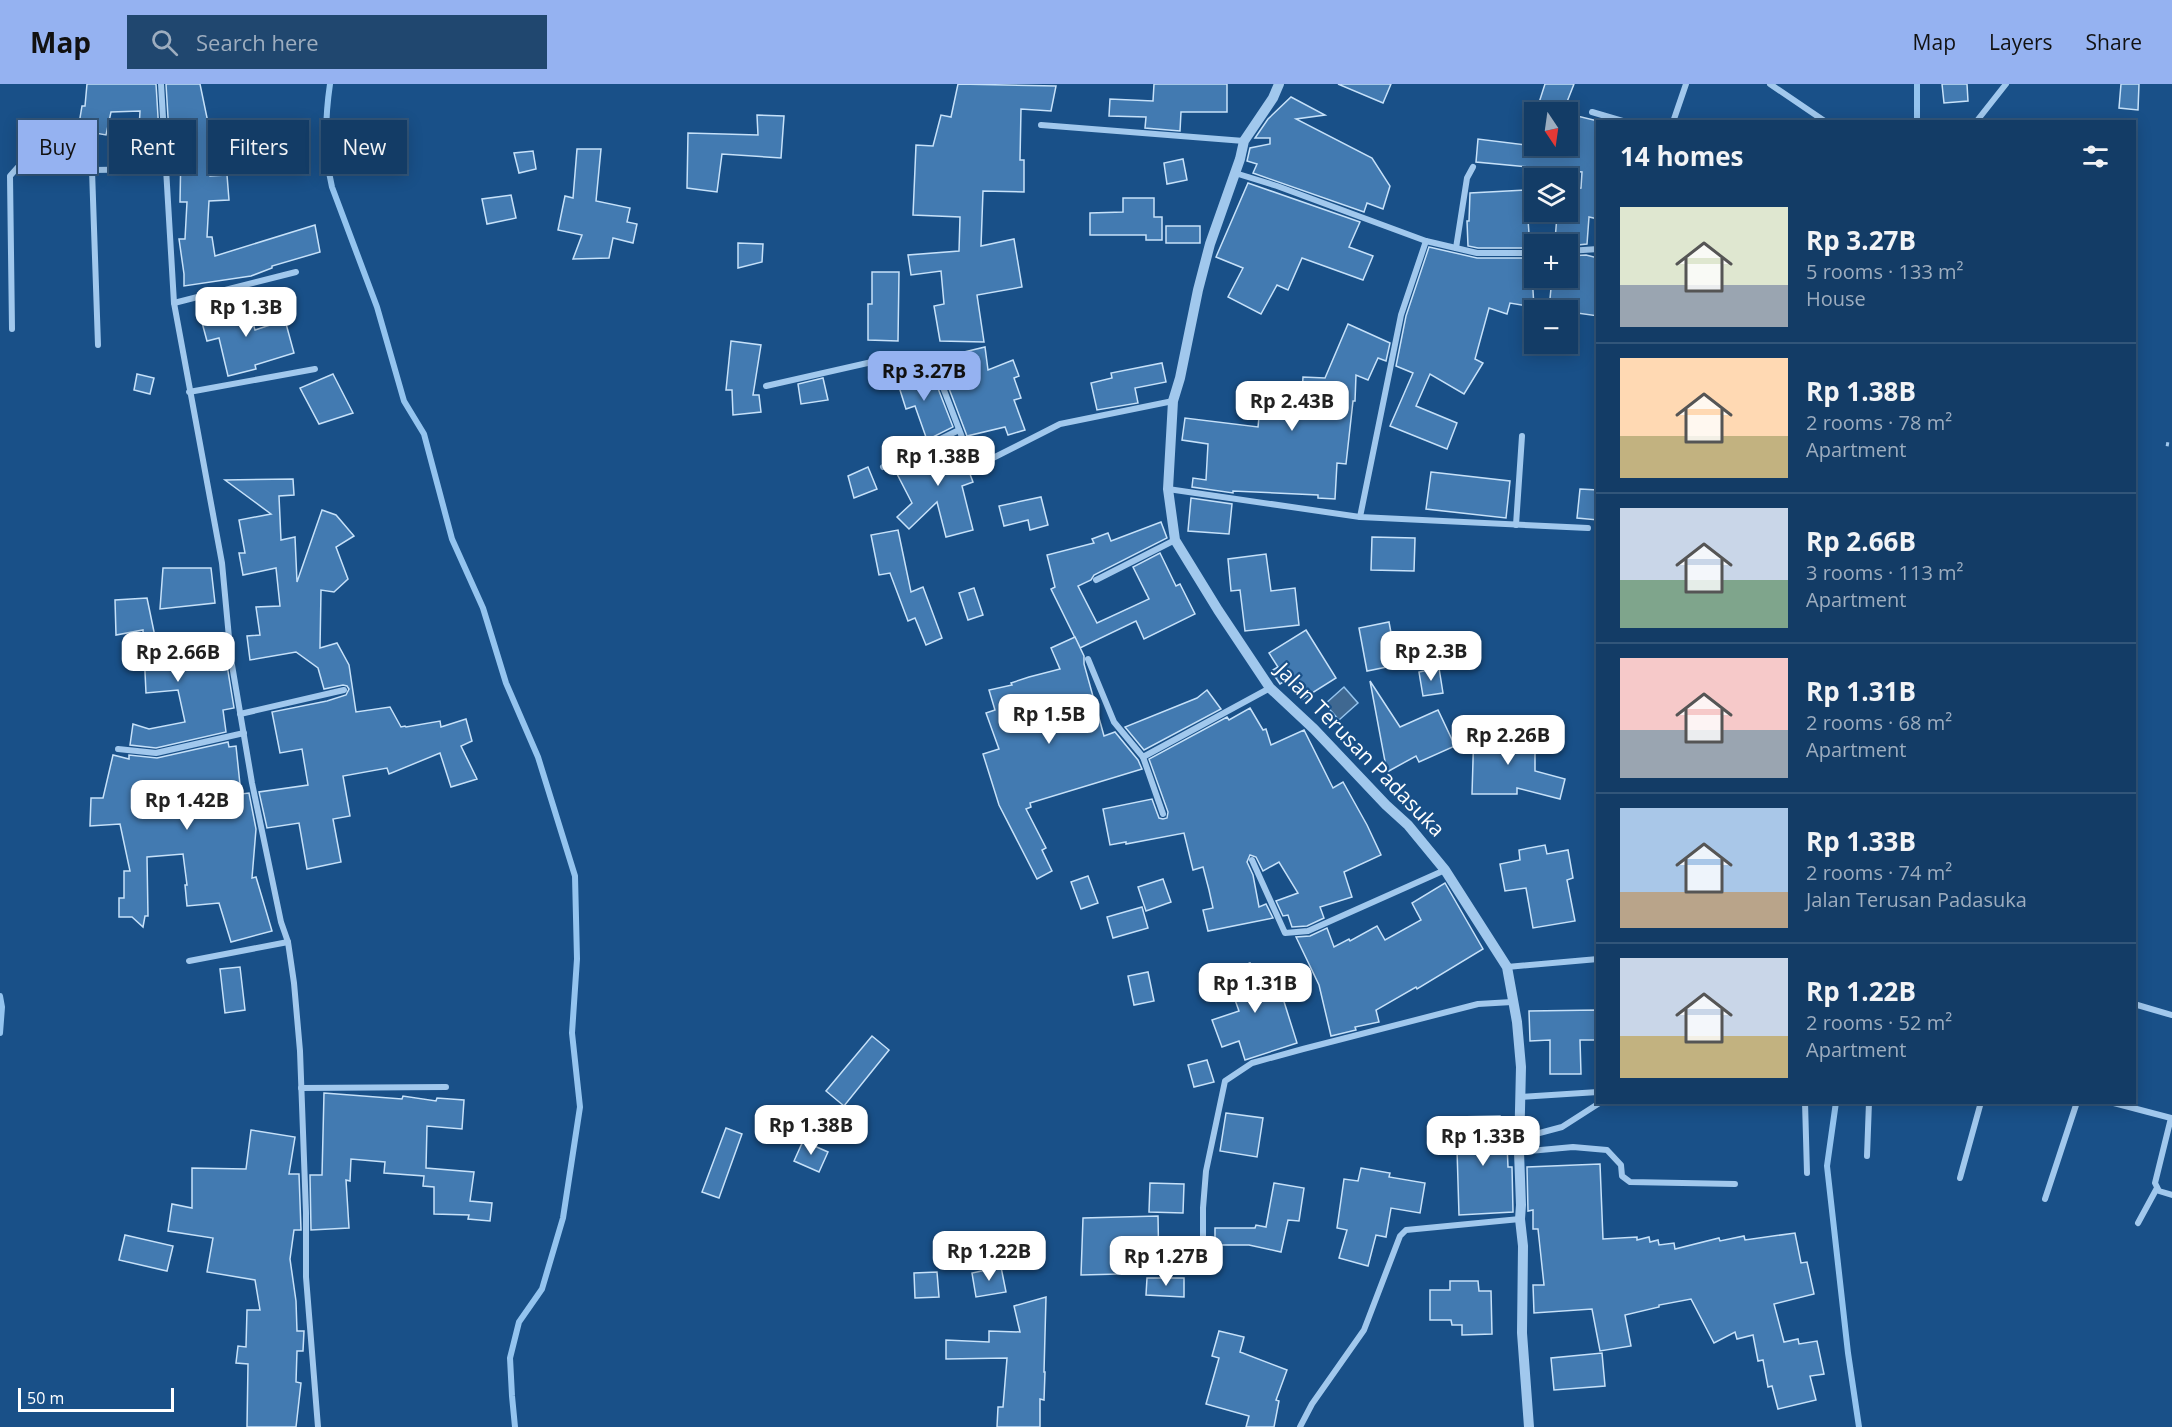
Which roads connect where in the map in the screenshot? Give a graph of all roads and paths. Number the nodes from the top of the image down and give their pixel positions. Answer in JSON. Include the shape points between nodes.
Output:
{"nodes":[{"id":1,"x":161,"y":84,"type":"edge"},
{"id":2,"x":1279,"y":84,"type":"edge"},
{"id":3,"x":1686,"y":84,"type":"edge"},
{"id":4,"x":1770,"y":84,"type":"edge"},
{"id":5,"x":2006,"y":84,"type":"edge"},
{"id":6,"x":1592,"y":112,"type":"dead end"},
{"id":7,"x":164,"y":120,"type":"edge"},
{"id":8,"x":1619,"y":120,"type":"edge"},
{"id":9,"x":1674,"y":120,"type":"edge"},
{"id":10,"x":1823,"y":120,"type":"edge"},
{"id":11,"x":1978,"y":120,"type":"edge"},
{"id":12,"x":1041,"y":125,"type":"dead end"},
{"id":13,"x":1244,"y":141,"type":"junction"},
{"id":14,"x":18,"y":167,"type":"edge"},
{"id":15,"x":1473,"y":167,"type":"dead end"},
{"id":16,"x":1235,"y":173,"type":"junction"},
{"id":17,"x":92,"y":174,"type":"edge"},
{"id":18,"x":167,"y":174,"type":"edge"},
{"id":19,"x":1426,"y":241,"type":"junction"},
{"id":20,"x":1456,"y":248,"type":"junction"},
{"id":21,"x":1596,"y":249,"type":"edge"},
{"id":22,"x":1578,"y":250,"type":"edge"},
{"id":23,"x":1524,"y":253,"type":"edge"},
{"id":24,"x":296,"y":272,"type":"dead end"},
{"id":25,"x":174,"y":303,"type":"junction"},
{"id":26,"x":12,"y":328,"type":"dead end"},
{"id":27,"x":98,"y":345,"type":"dead end"},
{"id":28,"x":315,"y":369,"type":"dead end"},
{"id":29,"x":766,"y":386,"type":"dead end"},
{"id":30,"x":189,"y":392,"type":"junction"},
{"id":31,"x":1173,"y":401,"type":"junction"},
{"id":32,"x":959,"y":430,"type":"junction"},
{"id":33,"x":1522,"y":436,"type":"dead end"},
{"id":34,"x":883,"y":467,"type":"dead end"},
{"id":35,"x":1168,"y":489,"type":"junction"},
{"id":36,"x":1360,"y":517,"type":"junction"},
{"id":37,"x":1516,"y":525,"type":"junction"},
{"id":38,"x":1588,"y":528,"type":"dead end"},
{"id":39,"x":1175,"y":540,"type":"junction"},
{"id":40,"x":1096,"y":580,"type":"dead end"},
{"id":41,"x":1088,"y":659,"type":"dead end"},
{"id":42,"x":1270,"y":688,"type":"junction"},
{"id":43,"x":344,"y":690,"type":"dead end"},
{"id":44,"x":240,"y":714,"type":"junction"},
{"id":45,"x":244,"y":734,"type":"junction"},
{"id":46,"x":118,"y":749,"type":"dead end"},
{"id":47,"x":1143,"y":757,"type":"junction"},
{"id":48,"x":1163,"y":814,"type":"dead end"},
{"id":49,"x":1252,"y":860,"type":"dead end"},
{"id":50,"x":1445,"y":870,"type":"junction"},
{"id":51,"x":288,"y":942,"type":"junction"},
{"id":52,"x":1596,"y":959,"type":"edge"},
{"id":53,"x":189,"y":961,"type":"dead end"},
{"id":54,"x":1507,"y":967,"type":"junction"},
{"id":55,"x":1512,"y":1002,"type":"junction"},
{"id":56,"x":2136,"y":1005,"type":"edge"},
{"id":57,"x":2172,"y":1015,"type":"edge"},
{"id":58,"x":446,"y":1087,"type":"dead end"},
{"id":59,"x":301,"y":1088,"type":"junction"},
{"id":60,"x":1596,"y":1092,"type":"edge"},
{"id":61,"x":1521,"y":1097,"type":"junction"},
{"id":62,"x":1598,"y":1104,"type":"edge"},
{"id":63,"x":1804,"y":1104,"type":"edge"},
{"id":64,"x":1869,"y":1104,"type":"edge"},
{"id":65,"x":1980,"y":1104,"type":"edge"},
{"id":66,"x":2076,"y":1104,"type":"edge"},
{"id":67,"x":2119,"y":1104,"type":"edge"},
{"id":68,"x":2172,"y":1116,"type":"edge"},
{"id":69,"x":1521,"y":1138,"type":"junction"},
{"id":70,"x":1519,"y":1152,"type":"junction"},
{"id":71,"x":1868,"y":1156,"type":"dead end"},
{"id":72,"x":1807,"y":1173,"type":"dead end"},
{"id":73,"x":1960,"y":1178,"type":"dead end"},
{"id":74,"x":1735,"y":1184,"type":"dead end"},
{"id":75,"x":2157,"y":1188,"type":"junction"},
{"id":76,"x":2172,"y":1195,"type":"edge"},
{"id":77,"x":2045,"y":1199,"type":"dead end"},
{"id":78,"x":1520,"y":1219,"type":"junction"},
{"id":79,"x":2138,"y":1223,"type":"dead end"},
{"id":80,"x":1203,"y":1260,"type":"dead end"},
{"id":81,"x":318,"y":1427,"type":"edge"},
{"id":82,"x":1300,"y":1427,"type":"edge"},
{"id":83,"x":1529,"y":1427,"type":"edge"}],
"edges":[{"from":1,"to":7,"type":"street"},
{"from":2,"to":13,"type":"street","name":"Jalan Terusan Padasuka"},
{"from":3,"to":9,"type":"street"},
{"from":4,"to":10,"type":"street"},
{"from":5,"to":11,"type":"street"},
{"from":6,"to":8,"type":"street"},
{"from":12,"to":13,"type":"street"},
{"from":13,"to":16,"type":"street","name":"Jalan Terusan Padasuka"},
{"from":14,"to":26,"type":"street","via":[[10,176]]},
{"from":15,"to":20,"type":"street","via":[[1467,178]]},
{"from":16,"to":19,"type":"street"},
{"from":16,"to":31,"type":"street","name":"Jalan Terusan Padasuka","via":[[1210,244]]},
{"from":17,"to":27,"type":"street"},
{"from":18,"to":25,"type":"street"},
{"from":19,"to":20,"type":"street"},
{"from":19,"to":36,"type":"street","via":[[1401,315]]},
{"from":20,"to":23,"type":"street","via":[[1477,253]]},
{"from":21,"to":22,"type":"street"},
{"from":24,"to":25,"type":"street"},
{"from":25,"to":30,"type":"street"},
{"from":28,"to":30,"type":"street"},
{"from":29,"to":32,"type":"street","via":[[894,357],[925,357],[934,364]]},
{"from":30,"to":44,"type":"street","via":[[222,563]]},
{"from":31,"to":32,"type":"street","via":[[1060,424],[981,464],[970,458]]},
{"from":31,"to":35,"type":"street","name":"Jalan Terusan Padasuka"},
{"from":32,"to":34,"type":"street"},
{"from":33,"to":37,"type":"street"},
{"from":35,"to":36,"type":"street"},
{"from":35,"to":39,"type":"street","name":"Jalan Terusan Padasuka"},
{"from":36,"to":37,"type":"street"},
{"from":37,"to":38,"type":"street"},
{"from":39,"to":40,"type":"street"},
{"from":39,"to":42,"type":"street","name":"Jalan Terusan Padasuka"},
{"from":41,"to":47,"type":"street","via":[[1114,722]]},
{"from":42,"to":47,"type":"street"},
{"from":42,"to":50,"type":"street","name":"Jalan Terusan Padasuka","via":[[1408,825]]},
{"from":43,"to":44,"type":"street"},
{"from":44,"to":45,"type":"street"},
{"from":45,"to":46,"type":"street","via":[[156,753]]},
{"from":45,"to":51,"type":"street"},
{"from":47,"to":48,"type":"street"},
{"from":49,"to":50,"type":"street","via":[[1285,933],[1308,931]]},
{"from":50,"to":54,"type":"street","name":"Jalan Terusan Padasuka"},
{"from":51,"to":53,"type":"street"},
{"from":51,"to":59,"type":"street"},
{"from":52,"to":54,"type":"street"},
{"from":54,"to":55,"type":"street","name":"Jalan Terusan Padasuka"},
{"from":55,"to":61,"type":"street","name":"Jalan Terusan Padasuka","via":[[1517,1022]]},
{"from":55,"to":80,"type":"street","via":[[1468,1006],[1303,1049],[1252,1063],[1224,1081],[1206,1171]]},
{"from":56,"to":57,"type":"street"},
{"from":58,"to":59,"type":"street"},
{"from":59,"to":81,"type":"street","via":[[306,1277]]},
{"from":60,"to":61,"type":"street"},
{"from":61,"to":69,"type":"street","name":"Jalan Terusan Padasuka"},
{"from":62,"to":69,"type":"street","via":[[1562,1127]]},
{"from":63,"to":72,"type":"street"},
{"from":64,"to":71,"type":"street"},
{"from":65,"to":73,"type":"street"},
{"from":66,"to":77,"type":"street"},
{"from":67,"to":68,"type":"street"},
{"from":68,"to":75,"type":"street"},
{"from":69,"to":70,"type":"street","name":"Jalan Terusan Padasuka"},
{"from":70,"to":74,"type":"street","via":[[1573,1147],[1607,1150],[1630,1182]]},
{"from":70,"to":78,"type":"street","name":"Jalan Terusan Padasuka"},
{"from":75,"to":76,"type":"street"},
{"from":75,"to":79,"type":"street"},
{"from":78,"to":82,"type":"street","via":[[1406,1230],[1400,1236],[1364,1330],[1311,1404]]},
{"from":78,"to":83,"type":"street","name":"Jalan Terusan Padasuka"}]}
